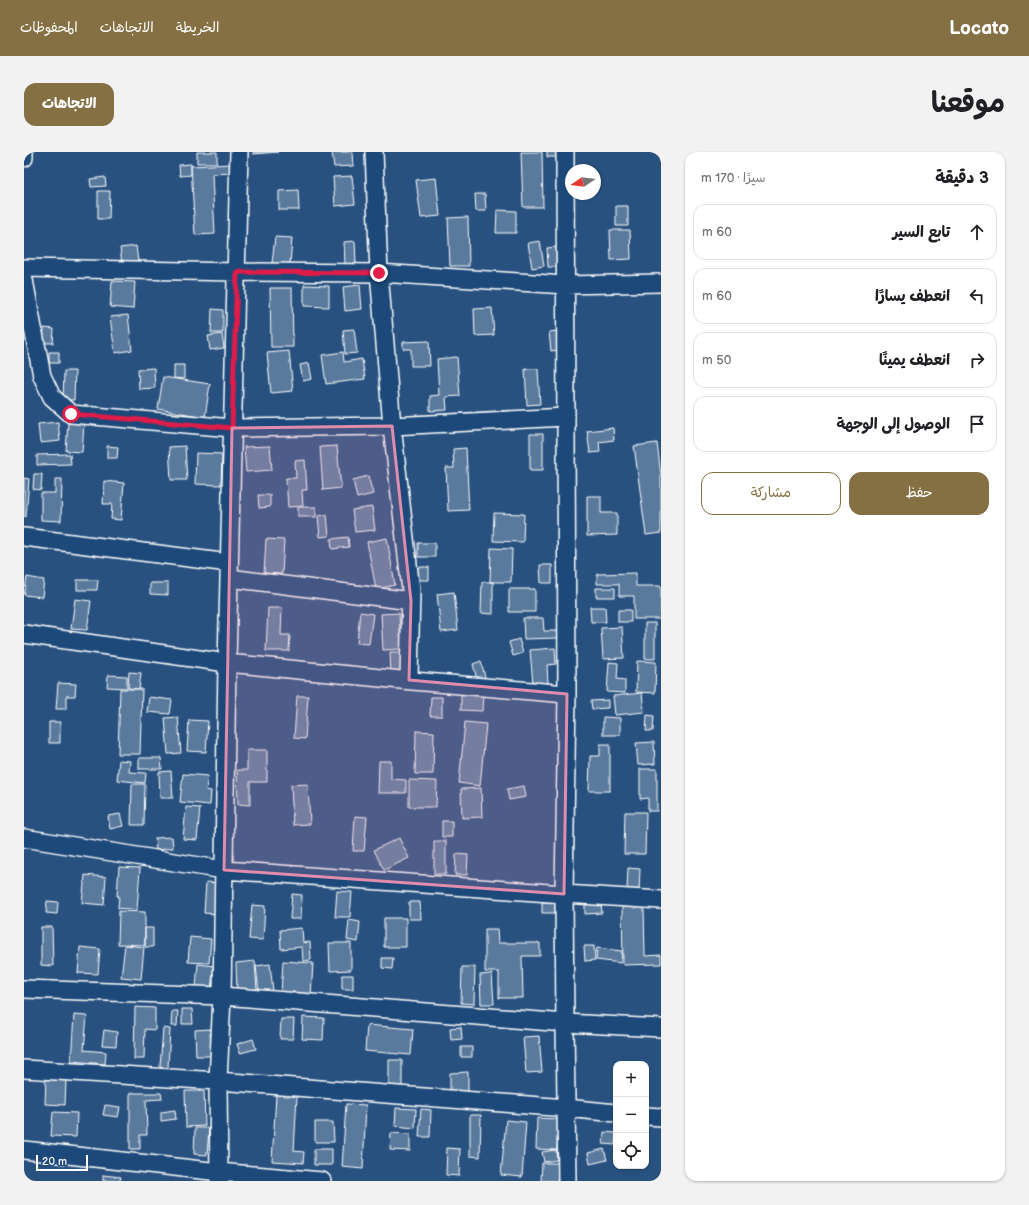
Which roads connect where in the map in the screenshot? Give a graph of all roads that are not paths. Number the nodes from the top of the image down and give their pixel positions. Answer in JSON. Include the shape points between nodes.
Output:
{"nodes":[{"id":1,"x":24,"y":152,"type":"edge"},
{"id":2,"x":239,"y":152,"type":"edge"},
{"id":3,"x":374,"y":152,"type":"edge"},
{"id":4,"x":565,"y":152,"type":"edge"},
{"id":5,"x":24,"y":158,"type":"edge"},
{"id":6,"x":24,"y":268,"type":"edge"},
{"id":7,"x":237,"y":272,"type":"junction"},
{"id":8,"x":379,"y":273,"type":"junction"},
{"id":9,"x":24,"y":280,"type":"edge"},
{"id":10,"x":661,"y":283,"type":"edge"},
{"id":11,"x":565,"y":285,"type":"junction"},
{"id":12,"x":566,"y":418,"type":"junction"},
{"id":13,"x":392,"y":426,"type":"junction"},
{"id":14,"x":232,"y":428,"type":"junction"},
{"id":15,"x":24,"y":537,"type":"edge"},
{"id":16,"x":229,"y":571,"type":"junction"},
{"id":17,"x":411,"y":601,"type":"junction"},
{"id":18,"x":24,"y":634,"type":"edge"},
{"id":19,"x":227,"y":663,"type":"junction"},
{"id":20,"x":409,"y":680,"type":"junction"},
{"id":21,"x":567,"y":694,"type":"junction"},
{"id":22,"x":24,"y":838,"type":"edge"},
{"id":23,"x":224,"y":870,"type":"junction"},
{"id":24,"x":564,"y":894,"type":"junction"},
{"id":25,"x":661,"y":900,"type":"edge"},
{"id":26,"x":24,"y":989,"type":"edge"},
{"id":27,"x":222,"y":996,"type":"junction"},
{"id":28,"x":565,"y":1023,"type":"junction"},
{"id":29,"x":661,"y":1028,"type":"edge"},
{"id":30,"x":24,"y":1069,"type":"edge"},
{"id":31,"x":218,"y":1081,"type":"junction"},
{"id":32,"x":566,"y":1108,"type":"junction"},
{"id":33,"x":613,"y":1113,"type":"edge"},
{"id":34,"x":649,"y":1116,"type":"edge"},
{"id":35,"x":661,"y":1117,"type":"edge"},
{"id":36,"x":24,"y":1150,"type":"edge"},
{"id":37,"x":219,"y":1176,"type":"edge"},
{"id":38,"x":322,"y":1181,"type":"edge"},
{"id":39,"x":567,"y":1181,"type":"edge"}],
"edges":[{"from":1,"to":5,"type":"street"},
{"from":2,"to":7,"type":"street"},
{"from":3,"to":8,"type":"street"},
{"from":4,"to":11,"type":"street"},
{"from":6,"to":7,"type":"street"},
{"from":7,"to":8,"type":"street"},
{"from":7,"to":14,"type":"street"},
{"from":8,"to":11,"type":"street"},
{"from":8,"to":13,"type":"street"},
{"from":9,"to":14,"type":"street","via":[[42,376],[52,397],[71,414]]},
{"from":10,"to":11,"type":"street"},
{"from":11,"to":12,"type":"street"},
{"from":12,"to":13,"type":"street"},
{"from":12,"to":21,"type":"street"},
{"from":13,"to":14,"type":"street"},
{"from":13,"to":17,"type":"street"},
{"from":14,"to":16,"type":"street"},
{"from":15,"to":16,"type":"street"},
{"from":16,"to":17,"type":"street"},
{"from":16,"to":19,"type":"street"},
{"from":17,"to":20,"type":"street"},
{"from":18,"to":19,"type":"street"},
{"from":19,"to":20,"type":"street"},
{"from":19,"to":23,"type":"street"},
{"from":20,"to":21,"type":"street"},
{"from":21,"to":24,"type":"street"},
{"from":22,"to":23,"type":"street"},
{"from":23,"to":24,"type":"street"},
{"from":23,"to":27,"type":"street"},
{"from":24,"to":25,"type":"street"},
{"from":24,"to":28,"type":"street"},
{"from":26,"to":27,"type":"street"},
{"from":27,"to":28,"type":"street"},
{"from":27,"to":31,"type":"street"},
{"from":28,"to":29,"type":"street"},
{"from":28,"to":32,"type":"street"},
{"from":30,"to":31,"type":"street"},
{"from":31,"to":32,"type":"street"},
{"from":31,"to":37,"type":"street"},
{"from":32,"to":33,"type":"street"},
{"from":32,"to":39,"type":"street"},
{"from":34,"to":35,"type":"street"},
{"from":36,"to":37,"type":"street"},
{"from":37,"to":38,"type":"street"}]}
